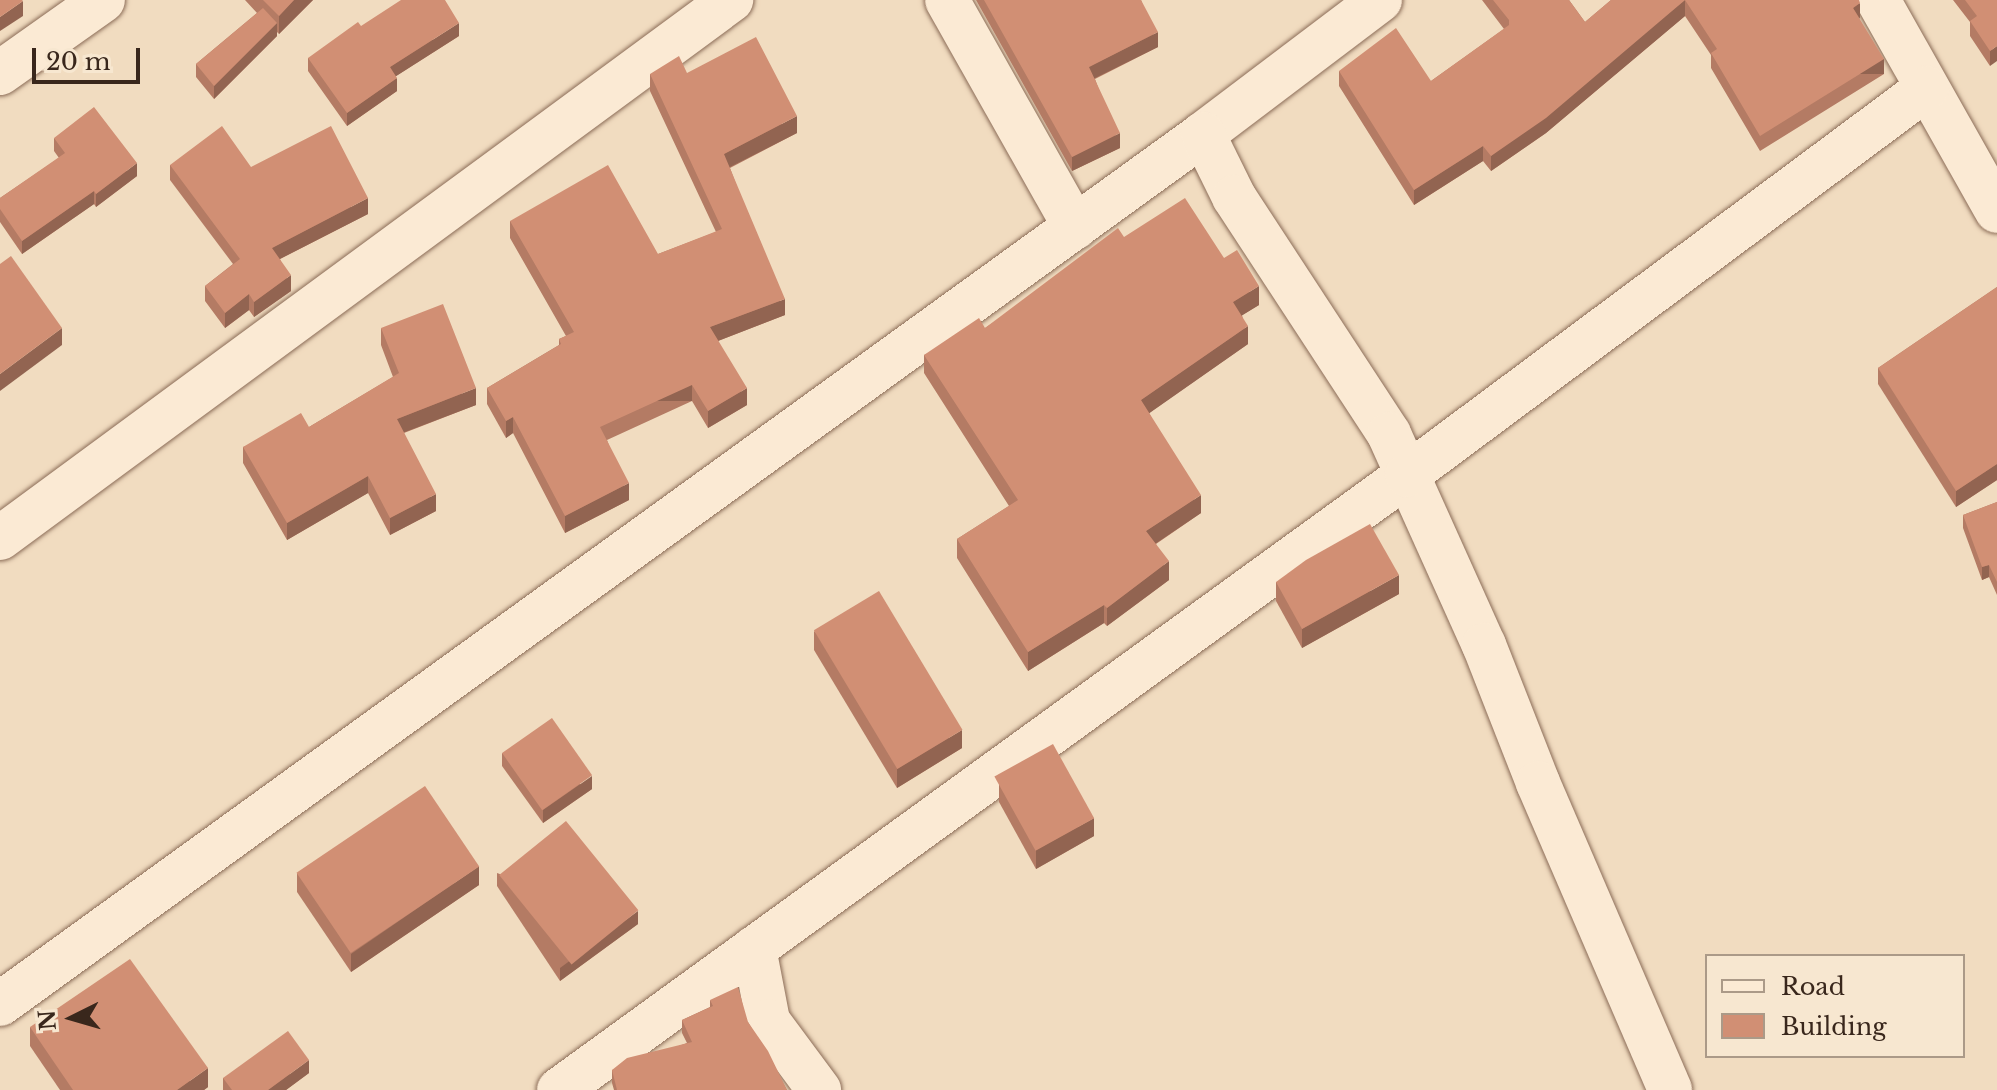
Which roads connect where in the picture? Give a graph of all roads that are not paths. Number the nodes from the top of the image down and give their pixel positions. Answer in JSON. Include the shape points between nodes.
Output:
{"nodes":[{"id":1,"x":103,"y":0,"type":"edge"},
{"id":2,"x":731,"y":0,"type":"edge"},
{"id":3,"x":947,"y":0,"type":"edge"},
{"id":4,"x":1380,"y":0,"type":"edge"},
{"id":5,"x":1878,"y":0,"type":"edge"},
{"id":6,"x":0,"y":73,"type":"edge"},
{"id":7,"x":1927,"y":88,"type":"junction"},
{"id":8,"x":1203,"y":134,"type":"junction"},
{"id":9,"x":1997,"y":211,"type":"edge"},
{"id":10,"x":1075,"y":227,"type":"junction"},
{"id":11,"x":1407,"y":475,"type":"junction"},
{"id":12,"x":0,"y":538,"type":"edge"},
{"id":13,"x":754,"y":948,"type":"junction"},
{"id":14,"x":0,"y":1004,"type":"edge"},
{"id":15,"x":559,"y":1090,"type":"edge"},
{"id":16,"x":819,"y":1090,"type":"edge"},
{"id":17,"x":1670,"y":1090,"type":"edge"}],
"edges":[{"from":1,"to":6,"type":"street"},
{"from":2,"to":12,"type":"street"},
{"from":3,"to":10,"type":"street"},
{"from":4,"to":8,"type":"street"},
{"from":5,"to":7,"type":"street"},
{"from":7,"to":9,"type":"street"},
{"from":7,"to":11,"type":"street"},
{"from":8,"to":10,"type":"street"},
{"from":8,"to":11,"type":"street","via":[[1234,197],[1389,434]]},
{"from":10,"to":14,"type":"street"},
{"from":11,"to":13,"type":"street"},
{"from":11,"to":17,"type":"street"},
{"from":13,"to":15,"type":"street"},
{"from":13,"to":16,"type":"street","via":[[768,1021]]}]}
